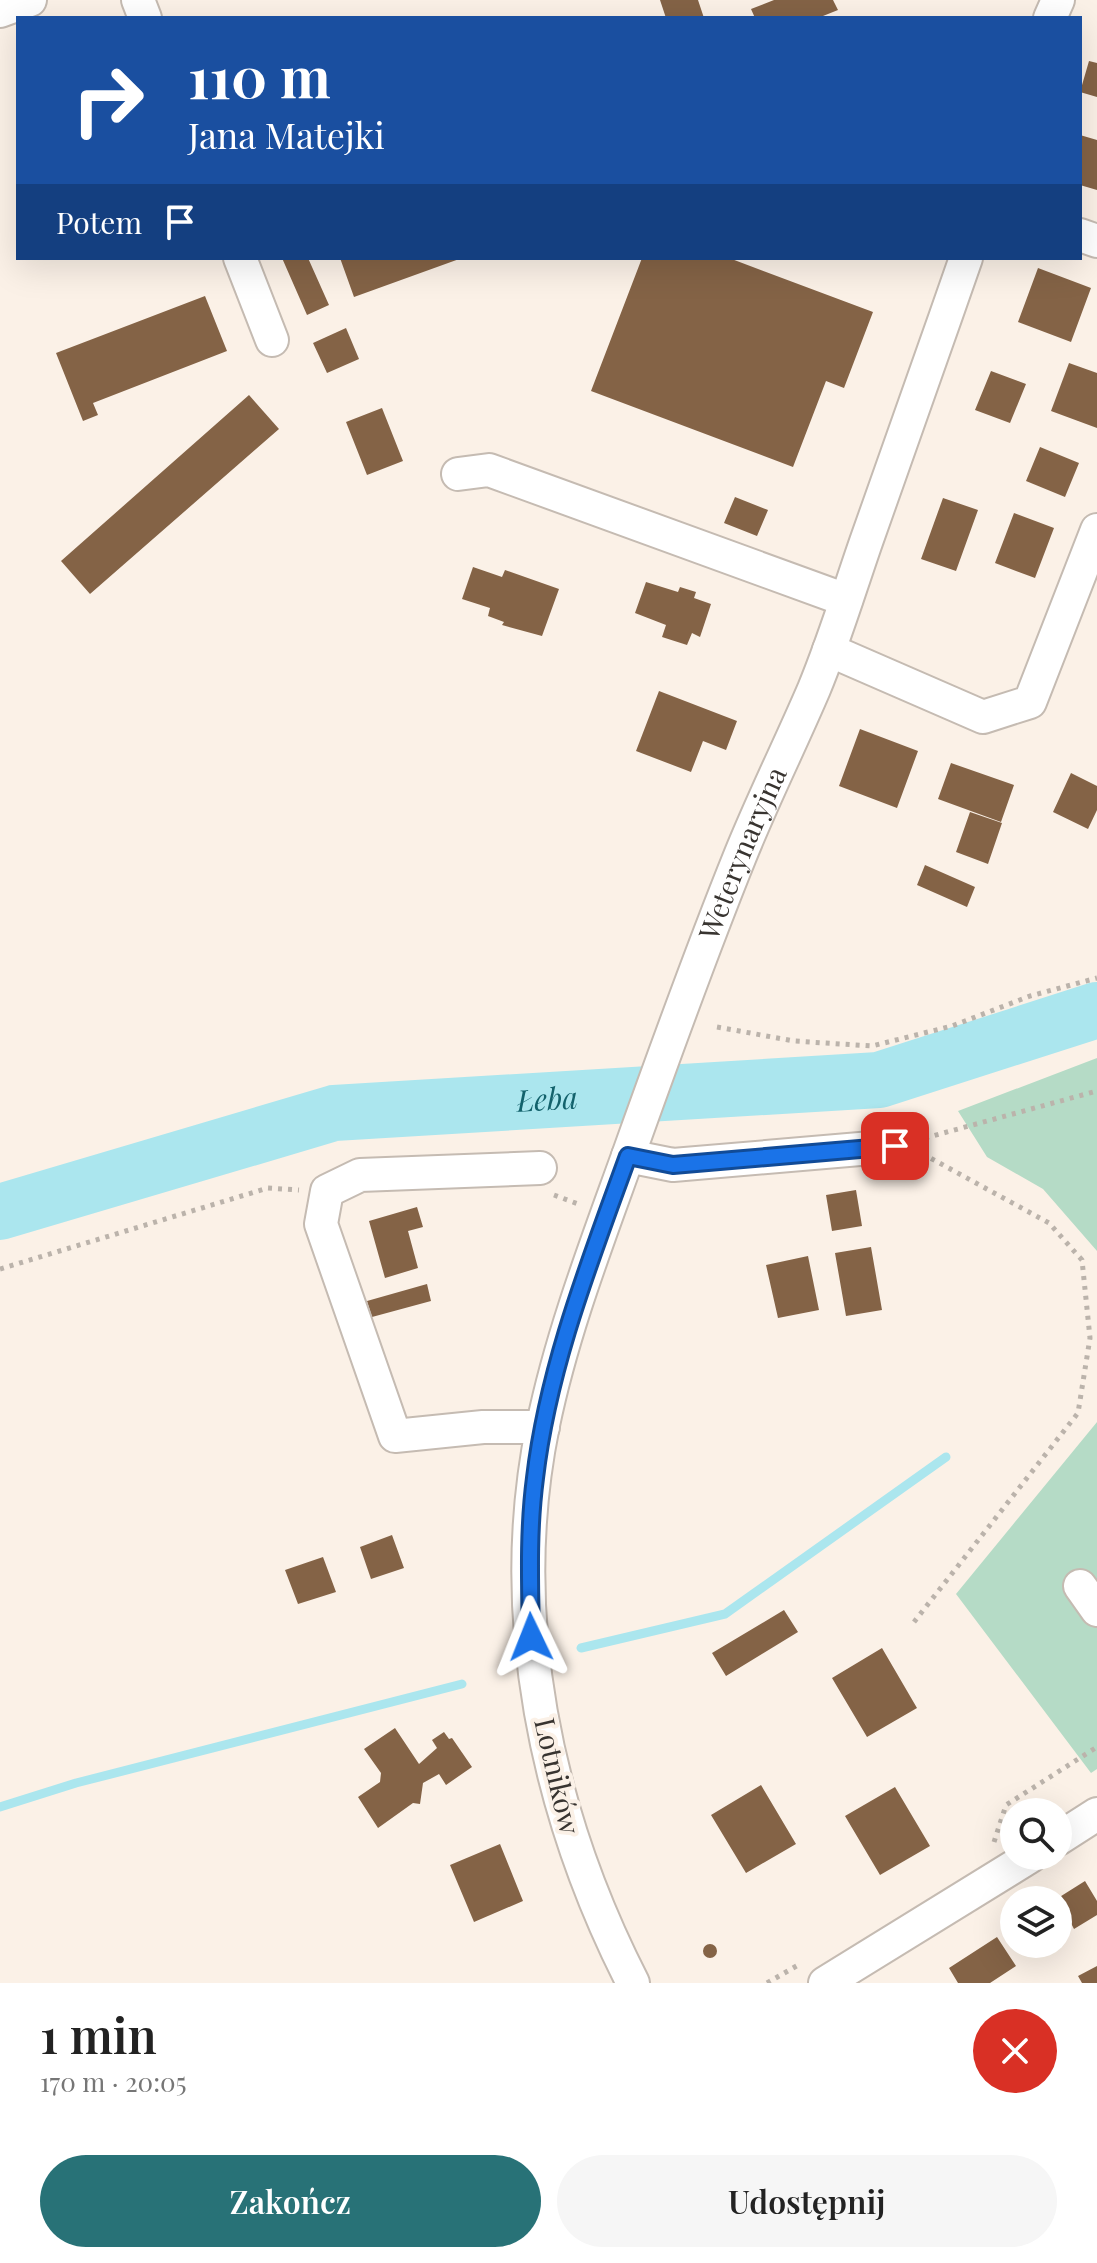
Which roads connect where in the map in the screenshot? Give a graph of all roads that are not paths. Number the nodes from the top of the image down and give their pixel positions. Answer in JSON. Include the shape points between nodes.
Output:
{"nodes":[{"id":1,"x":30,"y":0,"type":"edge"},
{"id":2,"x":0,"y":11,"type":"edge"},
{"id":3,"x":241,"y":260,"type":"edge"},
{"id":4,"x":965,"y":260,"type":"edge"},
{"id":5,"x":272,"y":340,"type":"dead end"},
{"id":6,"x":458,"y":474,"type":"dead end"},
{"id":7,"x":1097,"y":530,"type":"edge"},
{"id":8,"x":846,"y":600,"type":"junction"},
{"id":9,"x":829,"y":650,"type":"junction"},
{"id":10,"x":895,"y":1146,"type":"road end"},
{"id":11,"x":631,"y":1149,"type":"junction"},
{"id":12,"x":540,"y":1168,"type":"dead end"},
{"id":13,"x":543,"y":1427,"type":"junction"},
{"id":14,"x":1097,"y":1814,"type":"edge"},
{"id":15,"x":1072,"y":1830,"type":"edge"},
{"id":16,"x":1005,"y":1870,"type":"edge"},
{"id":17,"x":819,"y":1969,"type":"edge"},
{"id":18,"x":633,"y":1983,"type":"edge"}],
"edges":[{"from":1,"to":2,"type":"street"},
{"from":3,"to":5,"type":"street"},
{"from":4,"to":8,"type":"street","name":"Weterynaryjna"},
{"from":6,"to":8,"type":"street","via":[[489,470]]},
{"from":7,"to":9,"type":"street","via":[[1030,702],[983,717]]},
{"from":8,"to":9,"type":"street","name":"Weterynaryjna"},
{"from":9,"to":11,"type":"street","name":"Weterynaryjna","via":[[741,852]]},
{"from":10,"to":11,"type":"street","via":[[673,1165]]},
{"from":11,"to":13,"type":"street","name":"Lotników","via":[[562,1347]]},
{"from":12,"to":13,"type":"street","via":[[360,1175],[327,1191],[321,1224],[395,1436]]},
{"from":13,"to":18,"type":"street","name":"Lotników","via":[[529,1566],[540,1706],[559,1800],[580,1867]]},
{"from":14,"to":15,"type":"street"},
{"from":16,"to":17,"type":"street"}]}
